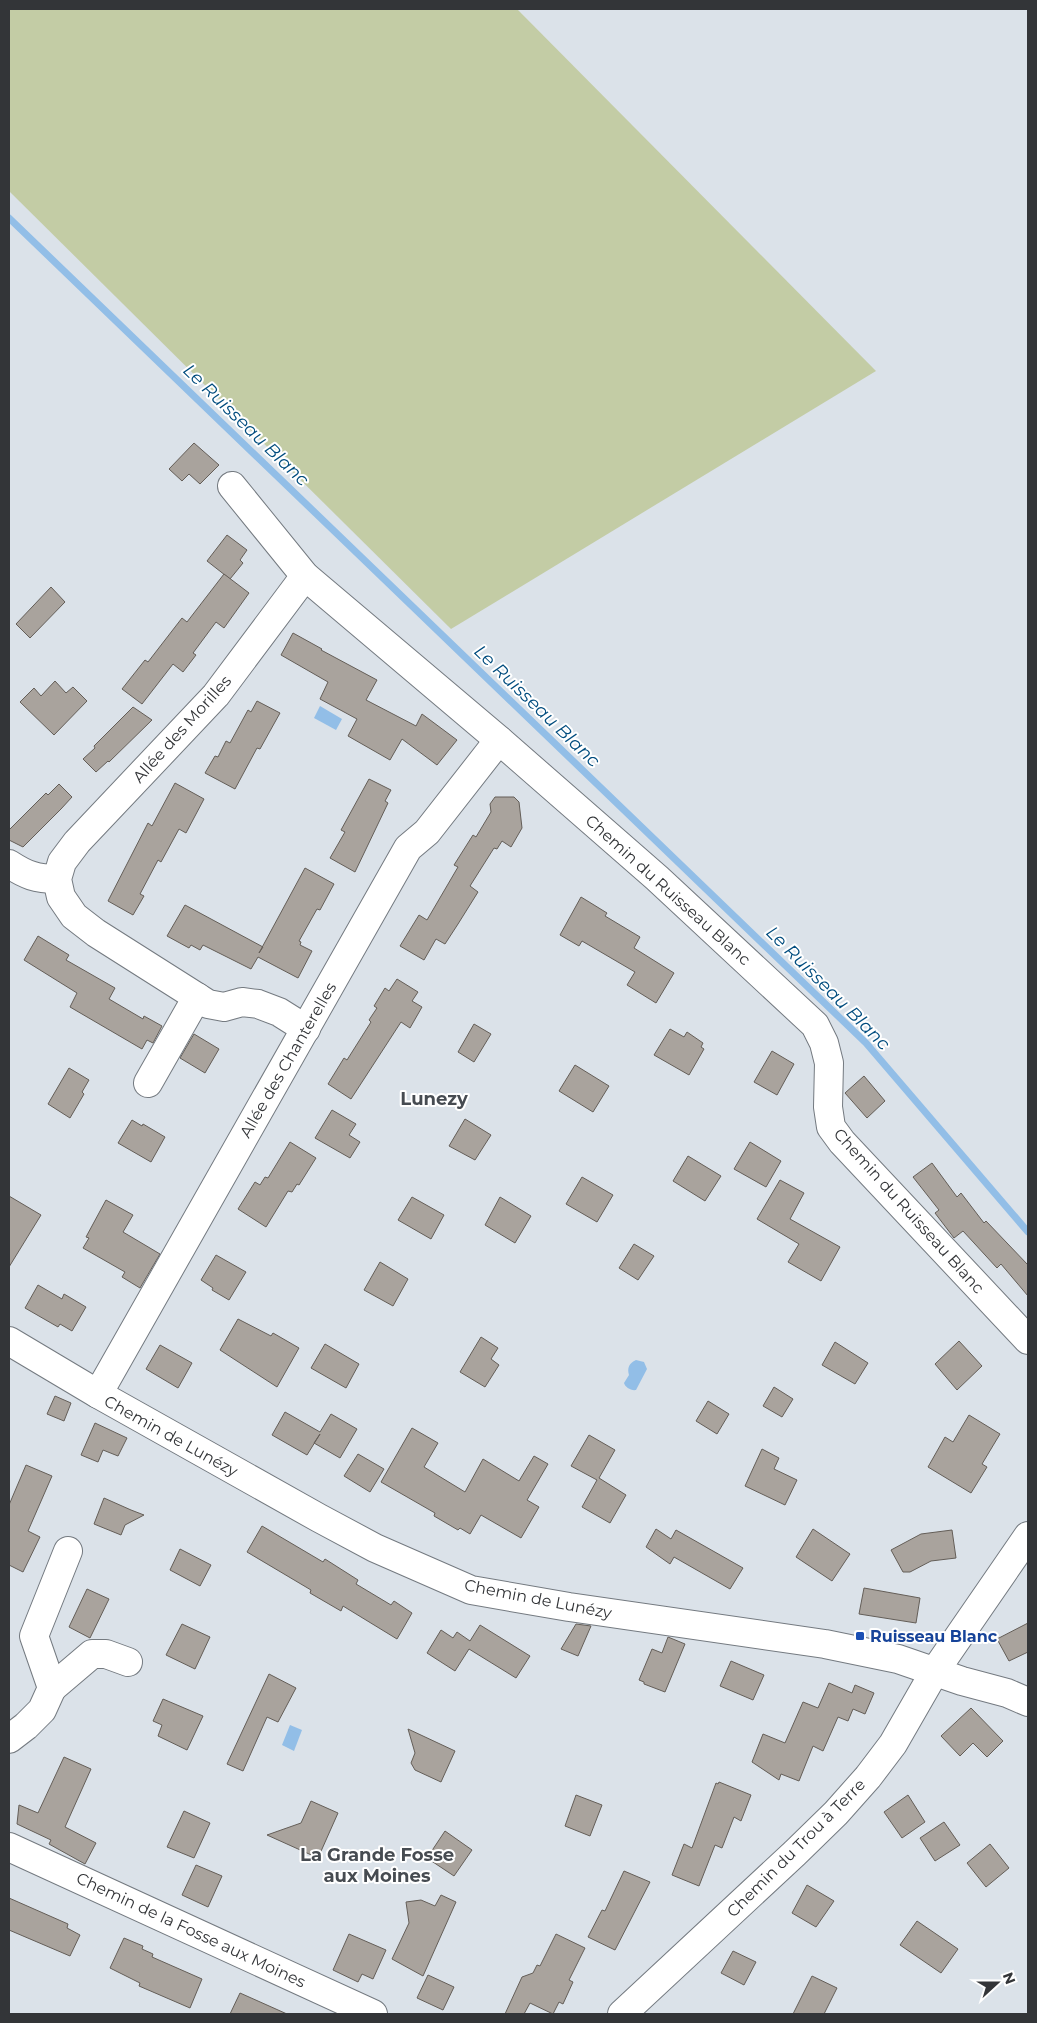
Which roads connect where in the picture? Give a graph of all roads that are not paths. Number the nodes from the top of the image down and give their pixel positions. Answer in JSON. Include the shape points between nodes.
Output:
{"nodes":[{"id":1,"x":232,"y":486,"type":"dead end"},
{"id":2,"x":305,"y":576,"type":"junction"},
{"id":3,"x":499,"y":740,"type":"junction"},
{"id":4,"x":9,"y":864,"type":"edge"},
{"id":5,"x":57,"y":878,"type":"junction"},
{"id":6,"x":197,"y":997,"type":"junction"},
{"id":7,"x":306,"y":1029,"type":"junction"},
{"id":8,"x":148,"y":1083,"type":"dead end"},
{"id":9,"x":1028,"y":1340,"type":"edge"},
{"id":10,"x":9,"y":1341,"type":"edge"},
{"id":11,"x":98,"y":1394,"type":"junction"},
{"id":12,"x":1028,"y":1536,"type":"edge"},
{"id":13,"x":68,"y":1551,"type":"dead end"},
{"id":14,"x":128,"y":1662,"type":"dead end"},
{"id":15,"x":935,"y":1671,"type":"junction"},
{"id":16,"x":52,"y":1688,"type":"junction"},
{"id":17,"x":1028,"y":1702,"type":"edge"},
{"id":18,"x":9,"y":1739,"type":"edge"},
{"id":19,"x":9,"y":1847,"type":"edge"},
{"id":20,"x":373,"y":2014,"type":"edge"},
{"id":21,"x":622,"y":2014,"type":"edge"}],
"edges":[{"from":1,"to":2,"type":"street","name":"Chemin du Ruisseau Blanc"},
{"from":2,"to":3,"type":"street","name":"Chemin du Ruisseau Blanc"},
{"from":2,"to":5,"type":"street","name":"Allée des Morilles","via":[[216,695],[77,842],[62,862]]},
{"from":3,"to":7,"type":"street","name":"Allée des Chanterelles","via":[[427,832],[408,848]]},
{"from":3,"to":9,"type":"street","name":"Chemin du Ruisseau Blanc","via":[[657,878],[815,1025],[829,1064],[828,1107],[832,1127],[842,1142]]},
{"from":4,"to":5,"type":"street","via":[[40,879]]},
{"from":5,"to":6,"type":"street","via":[[61,897],[74,916]]},
{"from":6,"to":7,"type":"street","via":[[208,1004],[224,1007],[242,1002],[258,1004],[279,1012]]},
{"from":6,"to":8,"type":"street"},
{"from":7,"to":11,"type":"street","name":"Allée des Chanterelles"},
{"from":10,"to":11,"type":"street","name":"Chemin de Lunézy"},
{"from":11,"to":15,"type":"street","name":"Chemin de Lunézy","via":[[375,1548],[471,1590],[570,1608],[825,1644],[898,1659]]},
{"from":12,"to":15,"type":"street","name":"Chemin du Trou à Terre"},
{"from":13,"to":16,"type":"street","via":[[34,1636]]},
{"from":14,"to":16,"type":"street","via":[[106,1654],[92,1654]]},
{"from":15,"to":17,"type":"street","name":"Chemin de Lunézy"},
{"from":15,"to":21,"type":"street","name":"Chemin du Trou à Terre","via":[[893,1744],[836,1813]]},
{"from":16,"to":18,"type":"street","via":[[42,1710]]},
{"from":19,"to":20,"type":"street","name":"Chemin de la Fosse aux Moines"}]}
